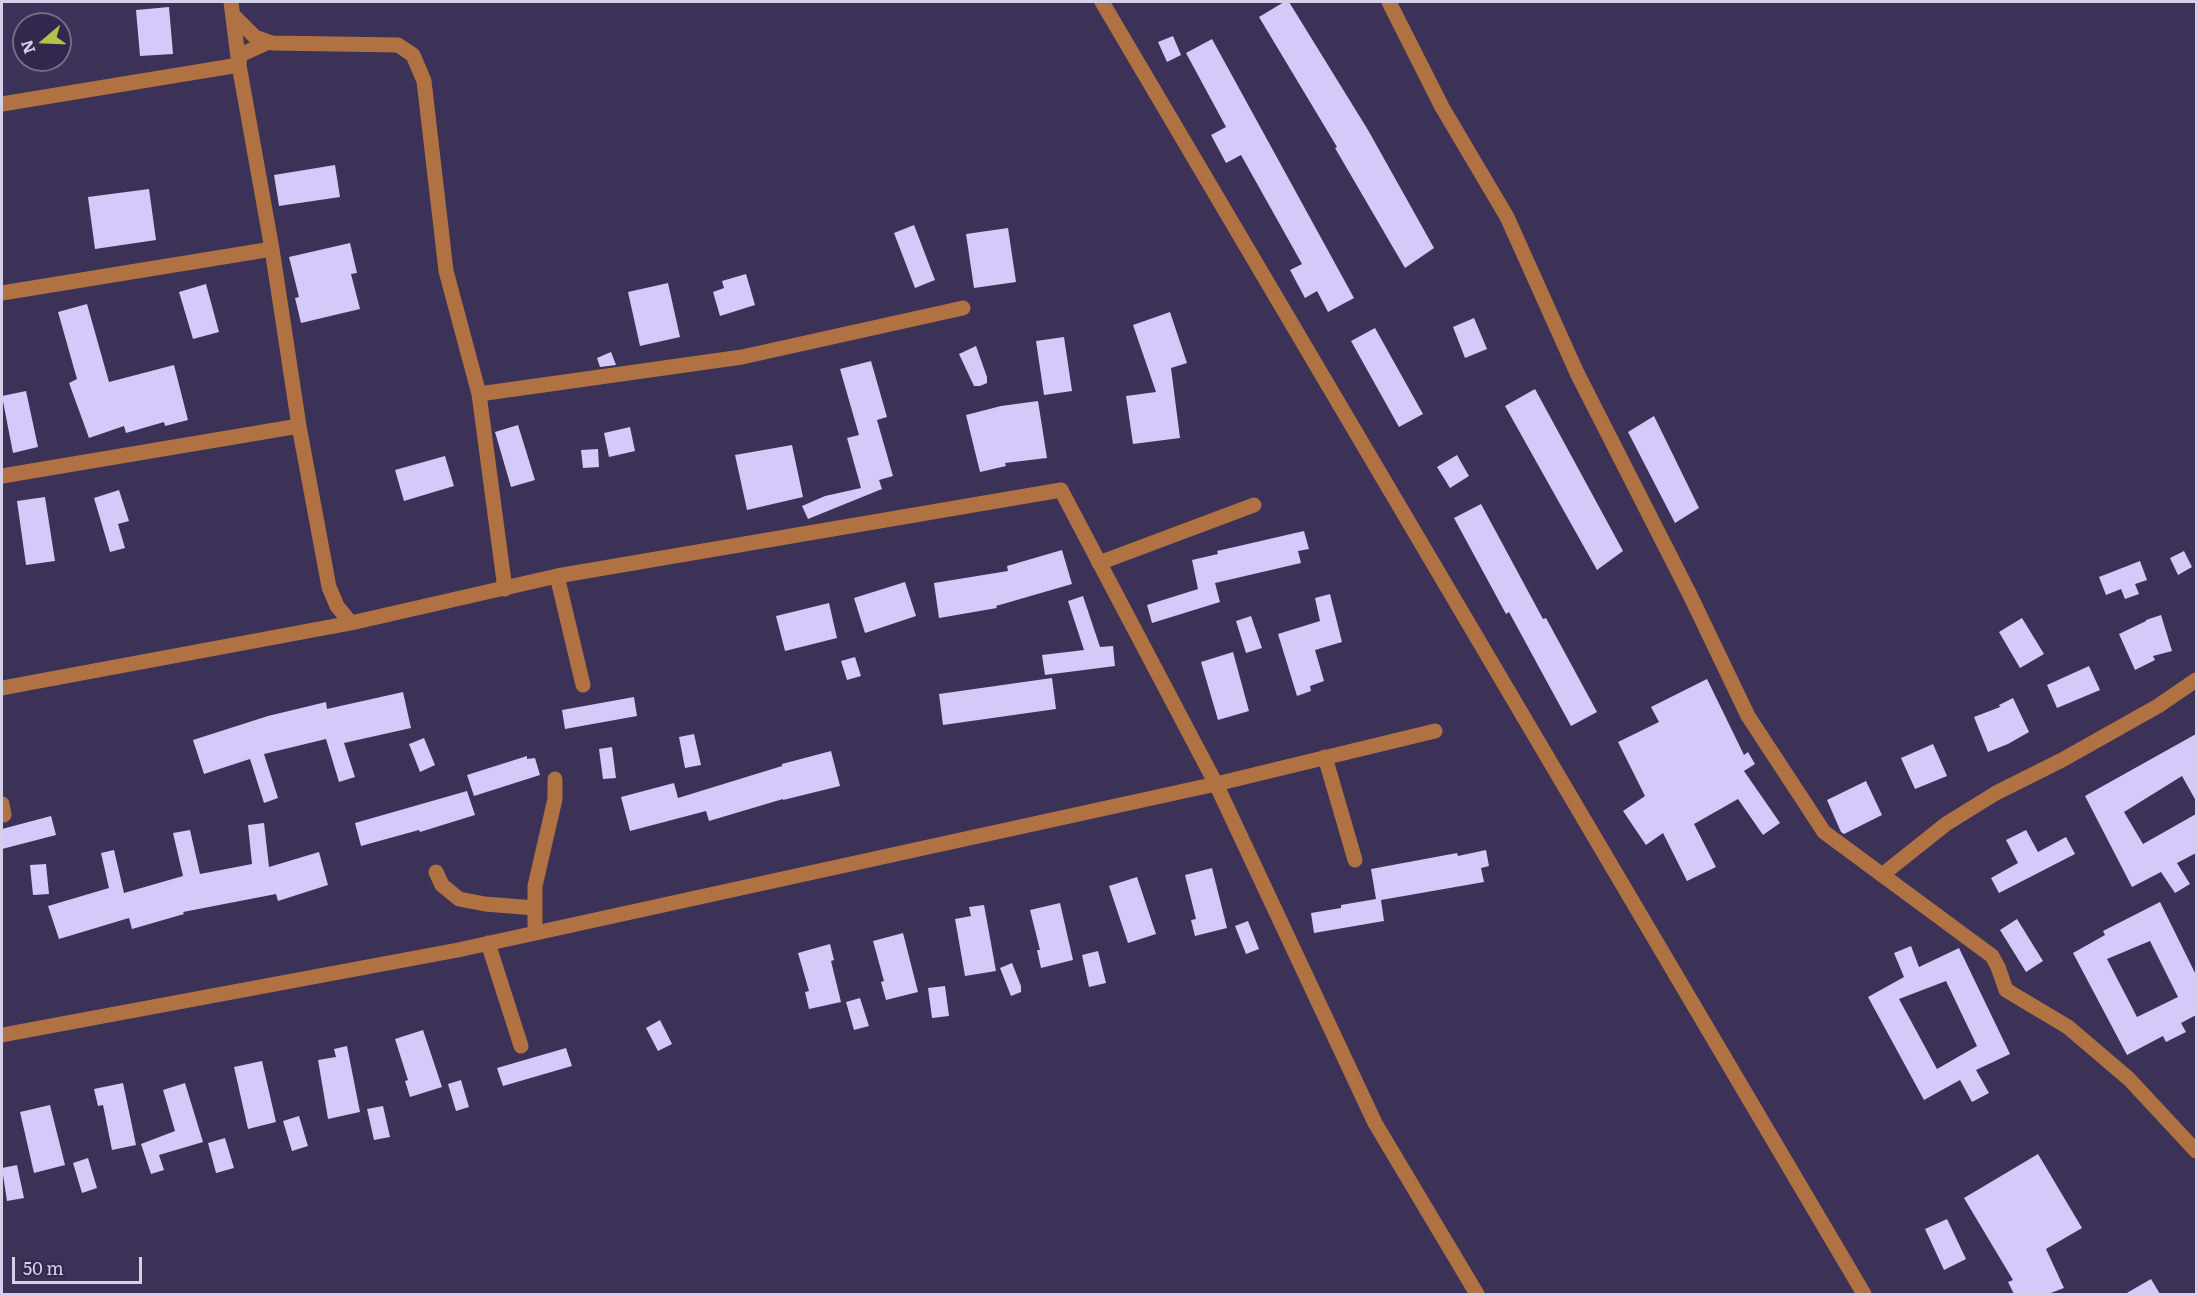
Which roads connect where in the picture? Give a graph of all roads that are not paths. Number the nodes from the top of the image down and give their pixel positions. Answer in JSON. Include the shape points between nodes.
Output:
{"nodes":[{"id":1,"x":1102,"y":2,"type":"edge"},
{"id":2,"x":1389,"y":2,"type":"edge"},
{"id":3,"x":232,"y":8,"type":"edge"},
{"id":4,"x":269,"y":42,"type":"junction"},
{"id":5,"x":239,"y":65,"type":"junction"},
{"id":6,"x":2,"y":104,"type":"edge"},
{"id":7,"x":272,"y":249,"type":"junction"},
{"id":8,"x":2,"y":293,"type":"edge"},
{"id":9,"x":963,"y":308,"type":"dead end"},
{"id":10,"x":478,"y":394,"type":"junction"},
{"id":11,"x":299,"y":426,"type":"junction"},
{"id":12,"x":2,"y":476,"type":"edge"},
{"id":13,"x":1254,"y":505,"type":"dead end"},
{"id":14,"x":1100,"y":563,"type":"junction"},
{"id":15,"x":557,"y":576,"type":"junction"},
{"id":16,"x":505,"y":589,"type":"junction"},
{"id":17,"x":351,"y":623,"type":"junction"},
{"id":18,"x":2196,"y":681,"type":"edge"},
{"id":19,"x":583,"y":685,"type":"dead end"},
{"id":20,"x":2,"y":688,"type":"edge"},
{"id":21,"x":1435,"y":730,"type":"dead end"},
{"id":22,"x":1325,"y":757,"type":"junction"},
{"id":23,"x":555,"y":779,"type":"dead end"},
{"id":24,"x":1216,"y":784,"type":"junction"},
{"id":25,"x":1355,"y":860,"type":"dead end"},
{"id":26,"x":436,"y":872,"type":"dead end"},
{"id":27,"x":1882,"y":875,"type":"junction"},
{"id":28,"x":535,"y":908,"type":"junction"},
{"id":29,"x":535,"y":933,"type":"junction"},
{"id":30,"x":488,"y":943,"type":"junction"},
{"id":31,"x":2,"y":1035,"type":"edge"},
{"id":32,"x":521,"y":1046,"type":"dead end"},
{"id":33,"x":2196,"y":1152,"type":"edge"},
{"id":34,"x":1477,"y":1294,"type":"edge"},
{"id":35,"x":1864,"y":1294,"type":"edge"}],
"edges":[{"from":1,"to":35,"type":"street"},
{"from":2,"to":27,"type":"street","via":[[1442,107],[1507,216],[1577,373],[1748,716],[1824,832]]},
{"from":3,"to":4,"type":"street","via":[[255,37]]},
{"from":3,"to":5,"type":"street"},
{"from":4,"to":5,"type":"street","via":[[240,55]]},
{"from":4,"to":10,"type":"street","via":[[398,45],[413,55],[424,81],[446,271]]},
{"from":5,"to":6,"type":"street"},
{"from":5,"to":7,"type":"street"},
{"from":7,"to":8,"type":"street"},
{"from":7,"to":11,"type":"street"},
{"from":9,"to":10,"type":"street","via":[[742,357]]},
{"from":10,"to":16,"type":"street"},
{"from":11,"to":12,"type":"street"},
{"from":11,"to":17,"type":"street","via":[[329,586],[337,606]]},
{"from":13,"to":14,"type":"street"},
{"from":14,"to":15,"type":"street","via":[[1061,490]]},
{"from":14,"to":24,"type":"street"},
{"from":15,"to":16,"type":"street"},
{"from":15,"to":19,"type":"street"},
{"from":16,"to":17,"type":"street"},
{"from":17,"to":20,"type":"street"},
{"from":18,"to":27,"type":"street","via":[[2062,760],[1996,793],[1946,824]]},
{"from":21,"to":22,"type":"street"},
{"from":22,"to":24,"type":"street"},
{"from":22,"to":25,"type":"street"},
{"from":23,"to":28,"type":"street","via":[[555,799],[535,886]]},
{"from":24,"to":29,"type":"street"},
{"from":24,"to":34,"type":"street","via":[[1375,1123]]},
{"from":26,"to":28,"type":"street","via":[[442,885],[459,899]]},
{"from":27,"to":33,"type":"street","via":[[1992,956],[2006,990],[2068,1028],[2129,1079]]},
{"from":28,"to":29,"type":"street"},
{"from":29,"to":30,"type":"street"},
{"from":30,"to":31,"type":"street"},
{"from":30,"to":32,"type":"street"}]}
